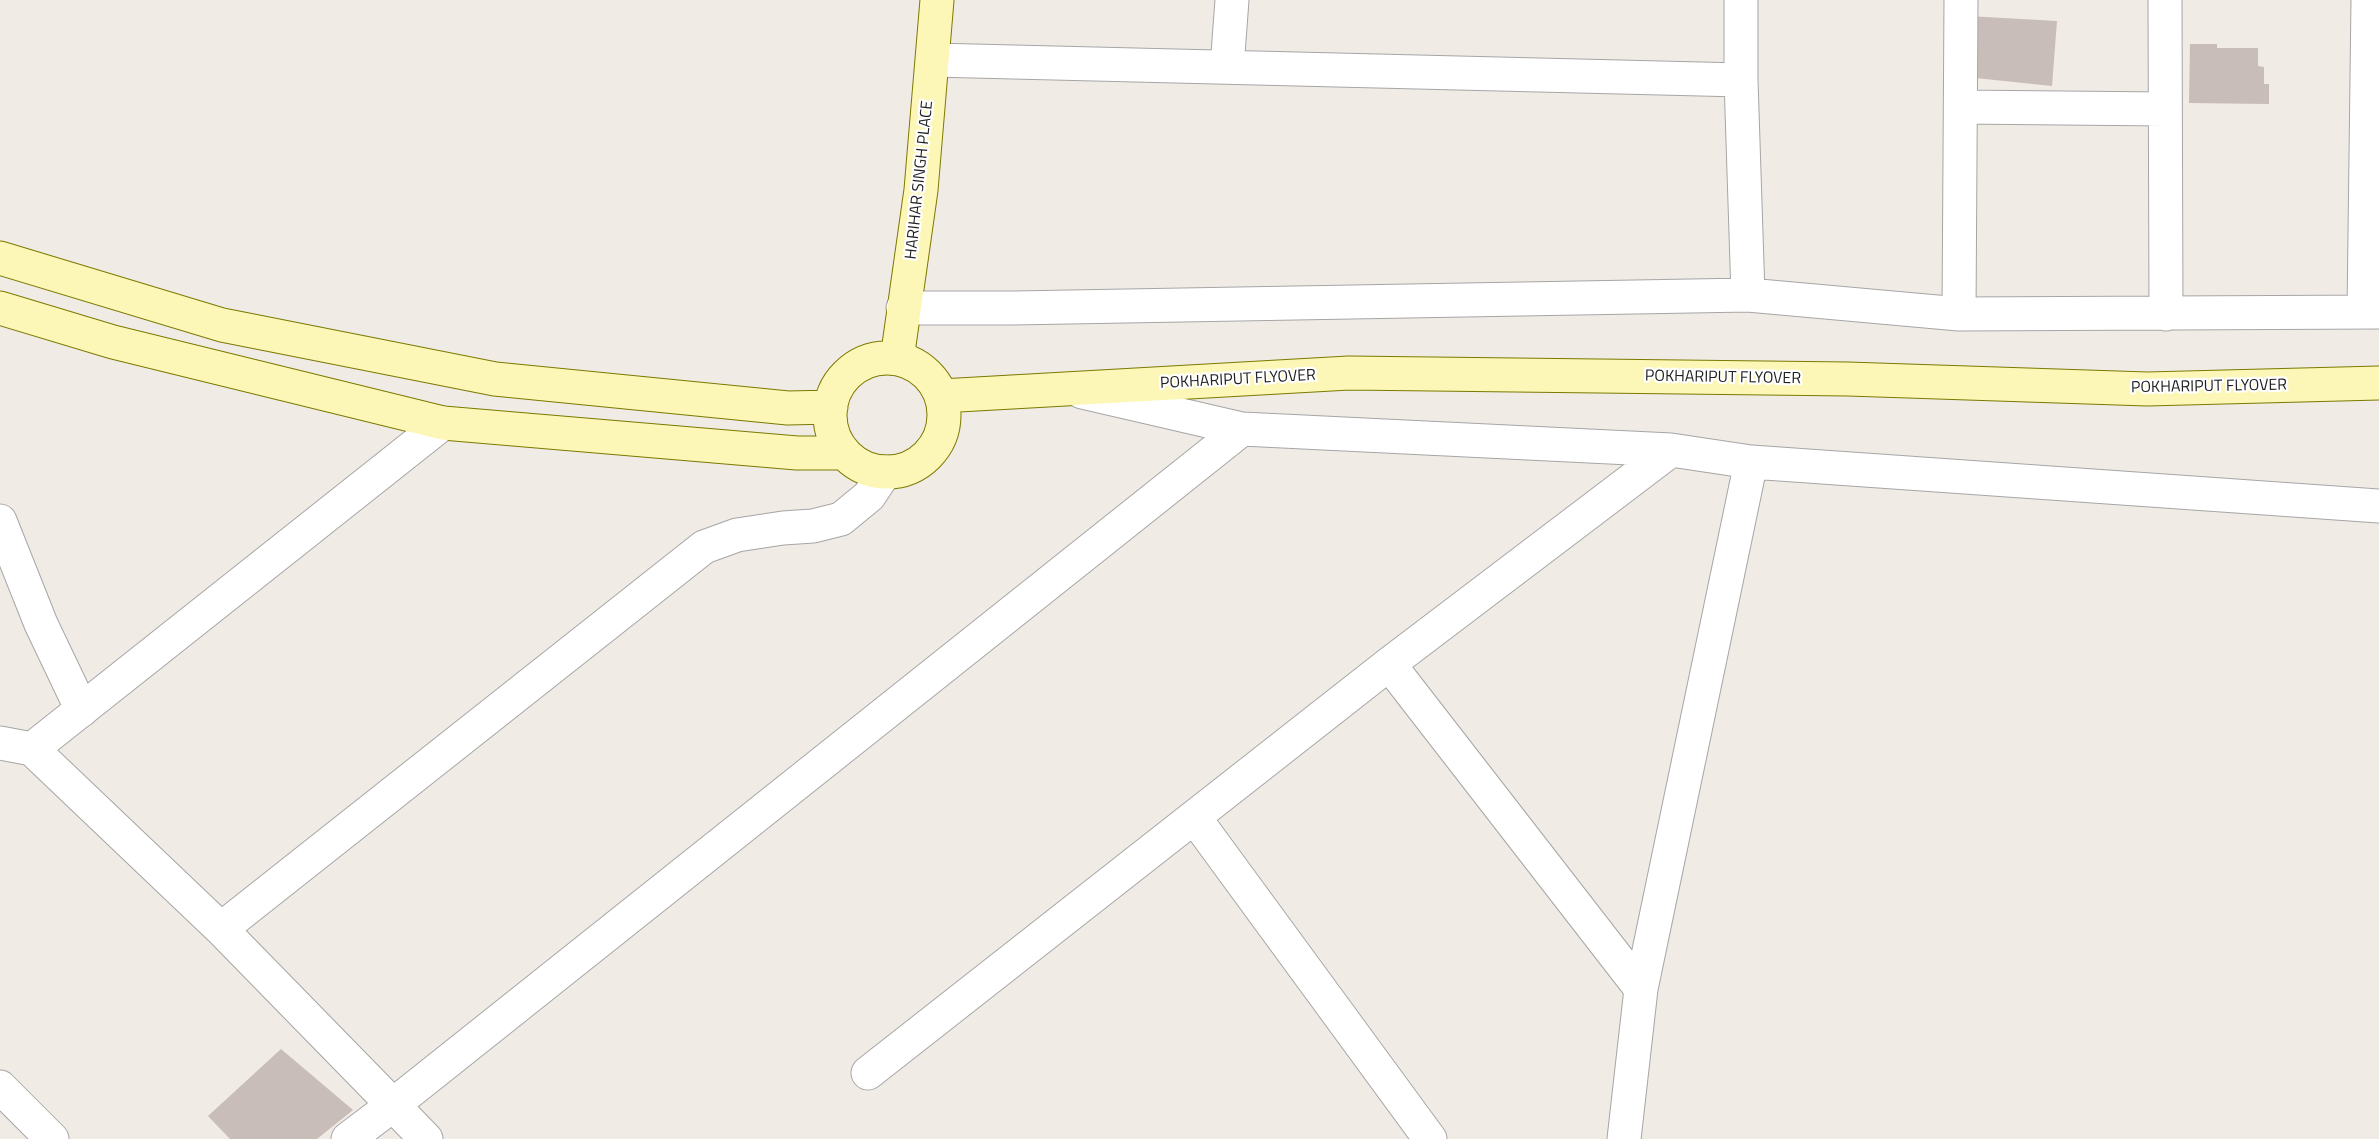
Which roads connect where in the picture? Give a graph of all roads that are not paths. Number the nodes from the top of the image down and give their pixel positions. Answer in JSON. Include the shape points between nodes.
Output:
{"nodes":[{"id":1,"x":937,"y":0,"type":"edge"},
{"id":2,"x":1232,"y":0,"type":"edge"},
{"id":3,"x":1741,"y":0,"type":"edge"},
{"id":4,"x":1961,"y":0,"type":"edge"},
{"id":5,"x":2166,"y":0,"type":"edge"},
{"id":6,"x":2368,"y":0,"type":"edge"},
{"id":7,"x":933,"y":60,"type":"junction"},
{"id":8,"x":1227,"y":67,"type":"junction"},
{"id":9,"x":1741,"y":80,"type":"junction"},
{"id":10,"x":1961,"y":106,"type":"junction"},
{"id":11,"x":2164,"y":109,"type":"junction"},
{"id":12,"x":0,"y":258,"type":"edge"},
{"id":13,"x":1748,"y":295,"type":"junction"},
{"id":14,"x":0,"y":308,"type":"edge"},
{"id":15,"x":903,"y":308,"type":"junction"},
{"id":16,"x":2371,"y":312,"type":"edge"},
{"id":17,"x":1959,"y":314,"type":"junction"},
{"id":18,"x":2166,"y":314,"type":"junction"},
{"id":19,"x":897,"y":359,"type":"junction"},
{"id":20,"x":2379,"y":382,"type":"edge"},
{"id":21,"x":1068,"y":389,"type":"junction"},
{"id":22,"x":941,"y":396,"type":"junction"},
{"id":23,"x":831,"y":406,"type":"junction"},
{"id":24,"x":443,"y":423,"type":"junction"},
{"id":25,"x":1242,"y":429,"type":"junction"},
{"id":26,"x":1671,"y":450,"type":"junction"},
{"id":27,"x":842,"y":453,"type":"junction"},
{"id":28,"x":1750,"y":462,"type":"junction"},
{"id":29,"x":885,"y":472,"type":"junction"},
{"id":30,"x":2379,"y":506,"type":"edge"},
{"id":31,"x":0,"y":522,"type":"edge"},
{"id":32,"x":1389,"y":664,"type":"junction"},
{"id":33,"x":82,"y":710,"type":"junction"},
{"id":34,"x":0,"y":743,"type":"edge"},
{"id":35,"x":32,"y":749,"type":"junction"},
{"id":36,"x":1194,"y":817,"type":"junction"},
{"id":37,"x":221,"y":928,"type":"junction"},
{"id":38,"x":1641,"y":989,"type":"junction"},
{"id":39,"x":868,"y":1073,"type":"dead end"},
{"id":40,"x":0,"y":1087,"type":"edge"},
{"id":41,"x":393,"y":1105,"type":"junction"},
{"id":42,"x":52,"y":1139,"type":"edge"},
{"id":43,"x":348,"y":1139,"type":"edge"},
{"id":44,"x":426,"y":1139,"type":"edge"},
{"id":45,"x":1430,"y":1139,"type":"edge"},
{"id":46,"x":1624,"y":1139,"type":"edge"}],
"edges":[{"from":1,"to":7,"type":"main road","name":"HARIHAR SINGH PLACE"},
{"from":2,"to":8,"type":"street"},
{"from":3,"to":9,"type":"street"},
{"from":4,"to":10,"type":"street"},
{"from":5,"to":11,"type":"street"},
{"from":6,"to":16,"type":"street"},
{"from":7,"to":8,"type":"street"},
{"from":7,"to":15,"type":"main road","name":"HARIHAR SINGH PLACE","via":[[915,244]]},
{"from":8,"to":9,"type":"street"},
{"from":9,"to":13,"type":"street"},
{"from":10,"to":11,"type":"street"},
{"from":10,"to":17,"type":"street"},
{"from":11,"to":18,"type":"street"},
{"from":12,"to":23,"type":"main road","via":[[222,325],[495,379],[788,408]]},
{"from":13,"to":15,"type":"street"},
{"from":13,"to":17,"type":"street"},
{"from":14,"to":24,"type":"main road","via":[[113,342]]},
{"from":15,"to":19,"type":"main road","name":"HARIHAR SINGH PLACE"},
{"from":16,"to":18,"type":"street"},
{"from":17,"to":18,"type":"street"},
{"from":19,"to":22,"type":"main road","via":[[916,366],[931,378]]},
{"from":19,"to":23,"type":"main road","via":[[877,358],[858,365],[843,378],[832,395]]},
{"from":20,"to":21,"type":"main road","name":"POKHARIPUT FLYOVER","via":[[2146,389],[1848,379],[1349,373]]},
{"from":21,"to":22,"type":"main road","name":"POKHARIPUT FLYOVER"},
{"from":21,"to":25,"type":"street"},
{"from":22,"to":29,"type":"main road","via":[[945,415],[930,453],[915,465]]},
{"from":23,"to":27,"type":"main road","via":[[832,435]]},
{"from":24,"to":27,"type":"main road","via":[[797,453]]},
{"from":24,"to":33,"type":"street"},
{"from":25,"to":26,"type":"street"},
{"from":25,"to":41,"type":"street"},
{"from":26,"to":28,"type":"street"},
{"from":26,"to":32,"type":"street"},
{"from":27,"to":29,"type":"main road","via":[[857,466]]},
{"from":28,"to":30,"type":"street"},
{"from":28,"to":38,"type":"street"},
{"from":29,"to":37,"type":"street","via":[[869,496],[841,519],[737,535],[704,548]]},
{"from":31,"to":33,"type":"street","via":[[41,624]]},
{"from":32,"to":36,"type":"street"},
{"from":32,"to":38,"type":"street"},
{"from":33,"to":35,"type":"street"},
{"from":34,"to":35,"type":"street"},
{"from":35,"to":37,"type":"street"},
{"from":36,"to":39,"type":"street"},
{"from":36,"to":45,"type":"street"},
{"from":37,"to":41,"type":"street"},
{"from":38,"to":46,"type":"street"},
{"from":40,"to":42,"type":"street"},
{"from":41,"to":43,"type":"street"},
{"from":41,"to":44,"type":"street"}]}
